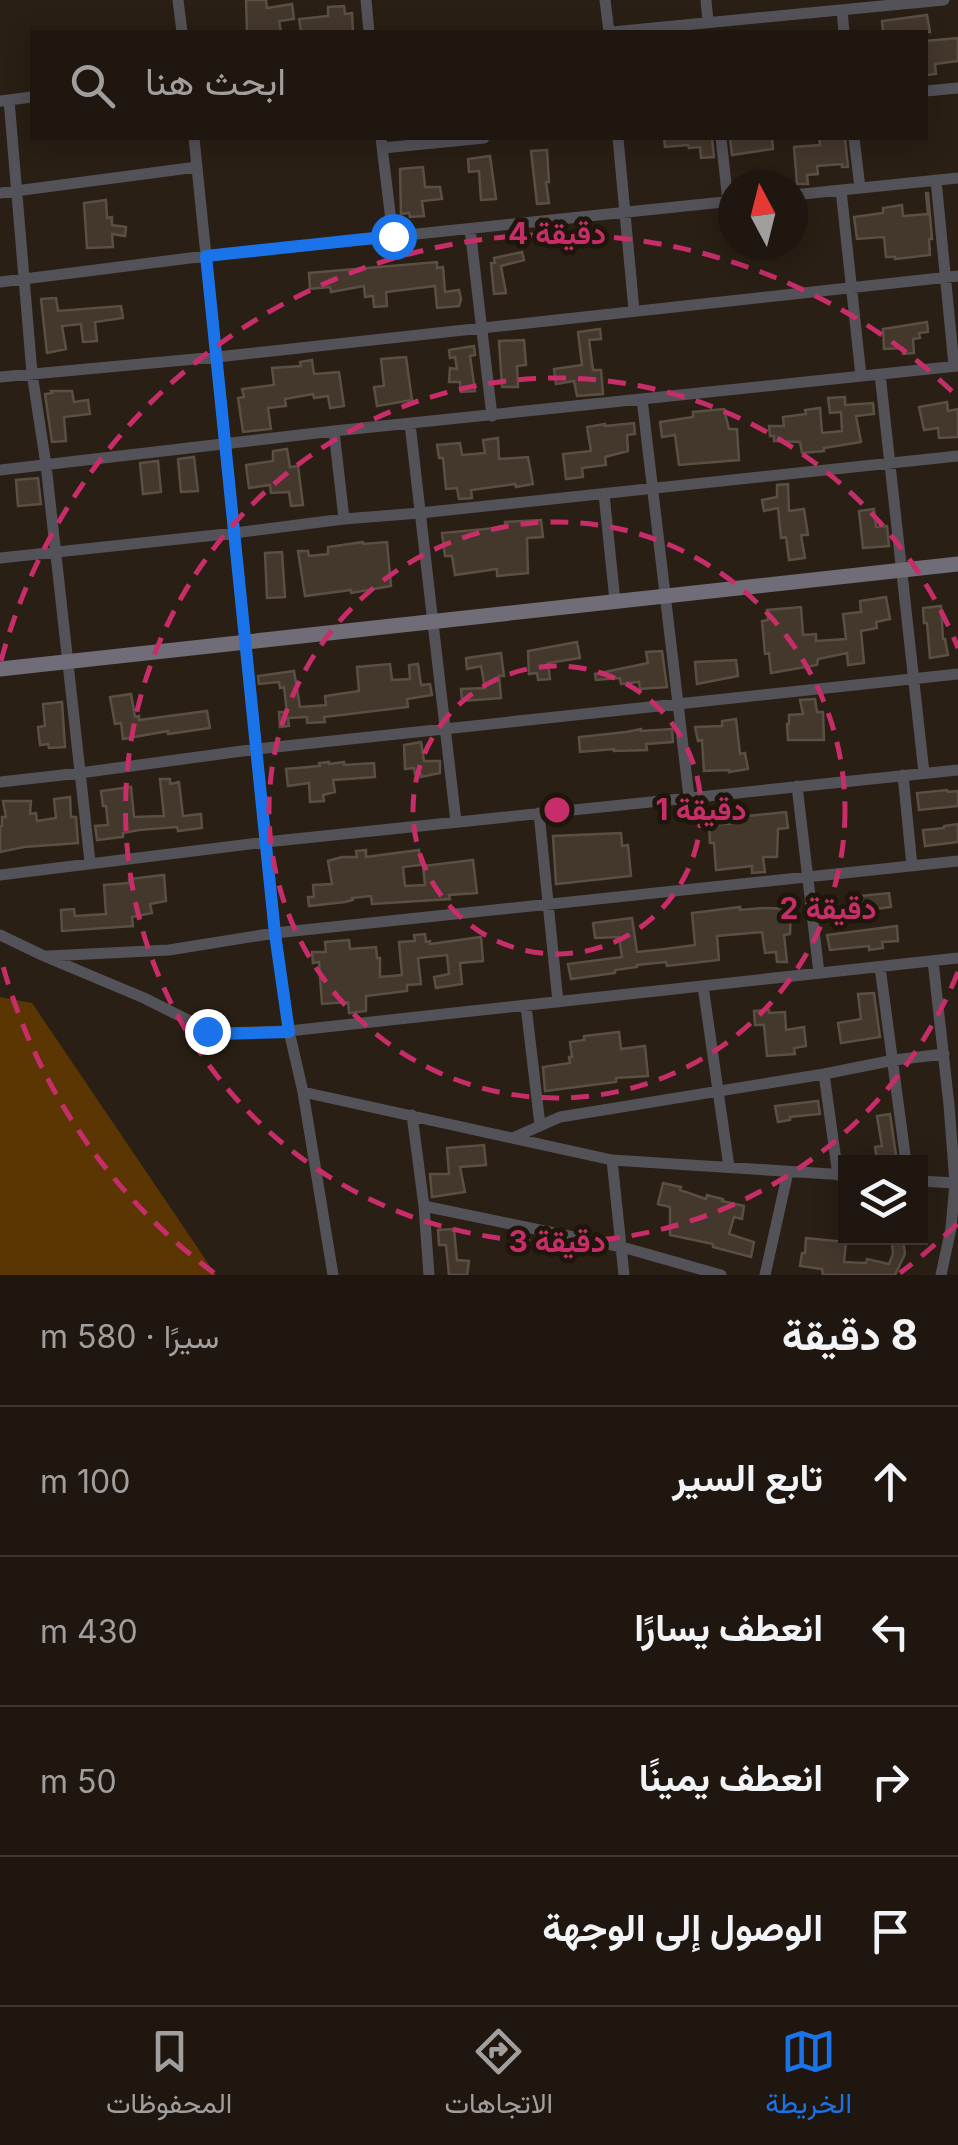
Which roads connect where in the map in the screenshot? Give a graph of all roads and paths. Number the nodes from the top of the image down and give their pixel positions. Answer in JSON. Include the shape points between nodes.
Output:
{"nodes":[{"id":1,"x":178,"y":0,"type":"edge"},
{"id":2,"x":366,"y":0,"type":"edge"},
{"id":3,"x":605,"y":0,"type":"edge"},
{"id":4,"x":706,"y":0,"type":"edge"},
{"id":5,"x":944,"y":0,"type":"edge"},
{"id":6,"x":919,"y":1,"type":"edge"},
{"id":7,"x":842,"y":10,"type":"junction"},
{"id":8,"x":708,"y":22,"type":"junction"},
{"id":9,"x":182,"y":30,"type":"edge"},
{"id":10,"x":369,"y":30,"type":"edge"},
{"id":11,"x":610,"y":30,"type":"edge"},
{"id":12,"x":630,"y":30,"type":"edge"},
{"id":13,"x":844,"y":30,"type":"edge"},
{"id":14,"x":958,"y":88,"type":"edge"},
{"id":15,"x":928,"y":91,"type":"edge"},
{"id":16,"x":30,"y":97,"type":"edge"},
{"id":17,"x":4,"y":101,"type":"edge"},
{"id":18,"x":194,"y":140,"type":"edge"},
{"id":19,"x":443,"y":140,"type":"edge"},
{"id":20,"x":618,"y":140,"type":"edge"},
{"id":21,"x":721,"y":140,"type":"edge"},
{"id":22,"x":854,"y":140,"type":"edge"},
{"id":23,"x":382,"y":143,"type":"edge"},
{"id":24,"x":197,"y":168,"type":"junction"},
{"id":25,"x":726,"y":170,"type":"edge"},
{"id":26,"x":958,"y":178,"type":"edge"},
{"id":27,"x":936,"y":180,"type":"junction"},
{"id":28,"x":860,"y":188,"type":"junction"},
{"id":29,"x":841,"y":190,"type":"junction"},
{"id":30,"x":16,"y":191,"type":"junction"},
{"id":31,"x":0,"y":192,"type":"edge"},
{"id":32,"x":808,"y":193,"type":"edge"},
{"id":33,"x":718,"y":202,"type":"edge"},
{"id":34,"x":624,"y":213,"type":"junction"},
{"id":35,"x":470,"y":229,"type":"junction"},
{"id":36,"x":393,"y":236,"type":"junction"},
{"id":37,"x":206,"y":256,"type":"junction"},
{"id":38,"x":952,"y":277,"type":"edge"},
{"id":39,"x":23,"y":280,"type":"junction"},
{"id":40,"x":0,"y":282,"type":"edge"},
{"id":41,"x":851,"y":286,"type":"junction"},
{"id":42,"x":634,"y":310,"type":"junction"},
{"id":43,"x":482,"y":328,"type":"junction"},
{"id":44,"x":217,"y":357,"type":"junction"},
{"id":45,"x":956,"y":366,"type":"edge"},
{"id":46,"x":32,"y":373,"type":"junction"},
{"id":47,"x":880,"y":374,"type":"junction"},
{"id":48,"x":0,"y":376,"type":"edge"},
{"id":49,"x":860,"y":376,"type":"junction"},
{"id":50,"x":642,"y":399,"type":"junction"},
{"id":51,"x":492,"y":416,"type":"junction"},
{"id":52,"x":410,"y":424,"type":"junction"},
{"id":53,"x":334,"y":431,"type":"junction"},
{"id":54,"x":226,"y":444,"type":"junction"},
{"id":55,"x":958,"y":456,"type":"edge"},
{"id":56,"x":890,"y":463,"type":"junction"},
{"id":57,"x":46,"y":465,"type":"junction"},
{"id":58,"x":0,"y":470,"type":"edge"},
{"id":59,"x":653,"y":489,"type":"junction"},
{"id":60,"x":604,"y":494,"type":"junction"},
{"id":61,"x":420,"y":513,"type":"junction"},
{"id":62,"x":344,"y":519,"type":"junction"},
{"id":63,"x":235,"y":534,"type":"junction"},
{"id":64,"x":55,"y":552,"type":"junction"},
{"id":65,"x":0,"y":558,"type":"edge"},
{"id":66,"x":958,"y":564,"type":"edge"},
{"id":67,"x":901,"y":571,"type":"junction"},
{"id":68,"x":666,"y":595,"type":"junction"},
{"id":69,"x":616,"y":601,"type":"junction"},
{"id":70,"x":432,"y":621,"type":"junction"},
{"id":71,"x":245,"y":641,"type":"junction"},
{"id":72,"x":66,"y":662,"type":"junction"},
{"id":73,"x":0,"y":669,"type":"edge"},
{"id":74,"x":958,"y":674,"type":"edge"},
{"id":75,"x":914,"y":679,"type":"junction"},
{"id":76,"x":678,"y":704,"type":"junction"},
{"id":77,"x":446,"y":728,"type":"junction"},
{"id":78,"x":257,"y":749,"type":"junction"},
{"id":79,"x":958,"y":770,"type":"edge"},
{"id":80,"x":80,"y":773,"type":"junction"},
{"id":81,"x":924,"y":773,"type":"junction"},
{"id":82,"x":903,"y":775,"type":"junction"},
{"id":83,"x":0,"y":782,"type":"edge"},
{"id":84,"x":797,"y":786,"type":"junction"},
{"id":85,"x":690,"y":798,"type":"junction"},
{"id":86,"x":538,"y":813,"type":"junction"},
{"id":87,"x":456,"y":822,"type":"junction"},
{"id":88,"x":266,"y":842,"type":"junction"},
{"id":89,"x":90,"y":862,"type":"junction"},
{"id":90,"x":958,"y":862,"type":"edge"},
{"id":91,"x":912,"y":866,"type":"junction"},
{"id":92,"x":0,"y":875,"type":"edge"},
{"id":93,"x":808,"y":877,"type":"junction"},
{"id":94,"x":548,"y":905,"type":"junction"},
{"id":95,"x":275,"y":934,"type":"junction"},
{"id":96,"x":0,"y":935,"type":"edge"},
{"id":97,"x":44,"y":956,"type":"junction"},
{"id":98,"x":958,"y":958,"type":"edge"},
{"id":99,"x":934,"y":961,"type":"junction"},
{"id":100,"x":880,"y":967,"type":"junction"},
{"id":101,"x":820,"y":973,"type":"junction"},
{"id":102,"x":703,"y":986,"type":"junction"},
{"id":103,"x":558,"y":1002,"type":"junction"},
{"id":104,"x":526,"y":1006,"type":"junction"},
{"id":105,"x":289,"y":1032,"type":"junction"},
{"id":106,"x":944,"y":1054,"type":"junction"},
{"id":107,"x":894,"y":1060,"type":"junction"},
{"id":108,"x":824,"y":1074,"type":"junction"},
{"id":109,"x":719,"y":1091,"type":"junction"},
{"id":110,"x":302,"y":1092,"type":"junction"},
{"id":111,"x":412,"y":1115,"type":"junction"},
{"id":112,"x":540,"y":1124,"type":"junction"},
{"id":113,"x":515,"y":1137,"type":"junction"},
{"id":114,"x":838,"y":1155,"type":"edge"},
{"id":115,"x":905,"y":1155,"type":"edge"},
{"id":116,"x":612,"y":1160,"type":"junction"},
{"id":117,"x":729,"y":1168,"type":"junction"},
{"id":118,"x":788,"y":1172,"type":"junction"},
{"id":119,"x":838,"y":1175,"type":"edge"},
{"id":120,"x":928,"y":1181,"type":"edge"},
{"id":121,"x":956,"y":1183,"type":"edge"},
{"id":122,"x":424,"y":1206,"type":"junction"},
{"id":123,"x":954,"y":1228,"type":"edge"},
{"id":124,"x":622,"y":1246,"type":"junction"},
{"id":125,"x":334,"y":1275,"type":"edge"},
{"id":126,"x":430,"y":1275,"type":"edge"},
{"id":127,"x":624,"y":1275,"type":"edge"},
{"id":128,"x":722,"y":1275,"type":"edge"},
{"id":129,"x":765,"y":1275,"type":"edge"},
{"id":130,"x":940,"y":1275,"type":"edge"}],
"edges":[{"from":1,"to":9,"type":"street"},
{"from":2,"to":10,"type":"street"},
{"from":3,"to":11,"type":"street"},
{"from":4,"to":8,"type":"street"},
{"from":5,"to":6,"type":"street"},
{"from":6,"to":7,"type":"street"},
{"from":7,"to":8,"type":"street"},
{"from":7,"to":13,"type":"street"},
{"from":8,"to":12,"type":"street"},
{"from":14,"to":15,"type":"street"},
{"from":16,"to":17,"type":"street"},
{"from":17,"to":30,"type":"street"},
{"from":18,"to":24,"type":"street"},
{"from":19,"to":23,"type":"street"},
{"from":20,"to":34,"type":"street"},
{"from":21,"to":25,"type":"street"},
{"from":22,"to":28,"type":"street"},
{"from":23,"to":36,"type":"street"},
{"from":24,"to":30,"type":"street"},
{"from":24,"to":37,"type":"street"},
{"from":26,"to":27,"type":"street"},
{"from":27,"to":28,"type":"street"},
{"from":27,"to":38,"type":"street"},
{"from":28,"to":29,"type":"street"},
{"from":29,"to":32,"type":"street"},
{"from":29,"to":41,"type":"street"},
{"from":30,"to":31,"type":"street"},
{"from":30,"to":39,"type":"street"},
{"from":33,"to":34,"type":"street"},
{"from":34,"to":35,"type":"street"},
{"from":34,"to":42,"type":"street"},
{"from":35,"to":36,"type":"street"},
{"from":35,"to":43,"type":"street"},
{"from":36,"to":37,"type":"street"},
{"from":37,"to":39,"type":"street"},
{"from":37,"to":44,"type":"street"},
{"from":38,"to":41,"type":"street"},
{"from":38,"to":45,"type":"street"},
{"from":39,"to":40,"type":"street"},
{"from":39,"to":46,"type":"street"},
{"from":41,"to":42,"type":"street"},
{"from":41,"to":49,"type":"street"},
{"from":42,"to":43,"type":"street"},
{"from":43,"to":44,"type":"street"},
{"from":43,"to":51,"type":"street"},
{"from":44,"to":46,"type":"street"},
{"from":44,"to":54,"type":"street"},
{"from":45,"to":47,"type":"street"},
{"from":46,"to":48,"type":"street"},
{"from":46,"to":57,"type":"street"},
{"from":47,"to":49,"type":"street"},
{"from":47,"to":56,"type":"street"},
{"from":49,"to":50,"type":"street"},
{"from":50,"to":51,"type":"street"},
{"from":50,"to":59,"type":"street"},
{"from":51,"to":52,"type":"street"},
{"from":52,"to":53,"type":"street"},
{"from":52,"to":61,"type":"street"},
{"from":53,"to":54,"type":"street"},
{"from":53,"to":62,"type":"street"},
{"from":54,"to":57,"type":"street"},
{"from":54,"to":63,"type":"street"},
{"from":55,"to":56,"type":"street"},
{"from":56,"to":59,"type":"street"},
{"from":56,"to":67,"type":"street"},
{"from":57,"to":58,"type":"street"},
{"from":57,"to":64,"type":"street"},
{"from":59,"to":60,"type":"street"},
{"from":59,"to":68,"type":"street"},
{"from":60,"to":61,"type":"street"},
{"from":60,"to":69,"type":"street"},
{"from":61,"to":62,"type":"street"},
{"from":61,"to":70,"type":"street"},
{"from":62,"to":63,"type":"street"},
{"from":63,"to":64,"type":"street"},
{"from":63,"to":71,"type":"street"},
{"from":64,"to":65,"type":"street"},
{"from":64,"to":72,"type":"street"},
{"from":66,"to":67,"type":"street"},
{"from":67,"to":68,"type":"street"},
{"from":67,"to":75,"type":"street"},
{"from":68,"to":69,"type":"street"},
{"from":68,"to":76,"type":"street"},
{"from":69,"to":70,"type":"street"},
{"from":70,"to":71,"type":"street"},
{"from":70,"to":77,"type":"street"},
{"from":71,"to":72,"type":"street"},
{"from":71,"to":78,"type":"street"},
{"from":72,"to":73,"type":"street"},
{"from":72,"to":80,"type":"street"},
{"from":74,"to":75,"type":"street"},
{"from":75,"to":76,"type":"street"},
{"from":75,"to":81,"type":"street"},
{"from":76,"to":77,"type":"street"},
{"from":76,"to":85,"type":"street"},
{"from":77,"to":78,"type":"street"},
{"from":77,"to":87,"type":"street"},
{"from":78,"to":80,"type":"street"},
{"from":78,"to":88,"type":"street"},
{"from":79,"to":81,"type":"street"},
{"from":80,"to":83,"type":"street"},
{"from":80,"to":89,"type":"street"},
{"from":81,"to":82,"type":"street"},
{"from":82,"to":84,"type":"street"},
{"from":82,"to":91,"type":"street"},
{"from":84,"to":85,"type":"street"},
{"from":84,"to":93,"type":"street"},
{"from":85,"to":86,"type":"street"},
{"from":86,"to":87,"type":"street"},
{"from":86,"to":94,"type":"street"},
{"from":87,"to":88,"type":"street"},
{"from":88,"to":89,"type":"street"},
{"from":88,"to":95,"type":"street"},
{"from":89,"to":92,"type":"street"},
{"from":90,"to":91,"type":"street"},
{"from":91,"to":93,"type":"street"},
{"from":93,"to":94,"type":"street"},
{"from":93,"to":101,"type":"street"},
{"from":94,"to":95,"type":"street"},
{"from":94,"to":103,"type":"street"},
{"from":95,"to":97,"type":"street","via":[[169,950]]},
{"from":95,"to":105,"type":"street"},
{"from":96,"to":97,"type":"street"},
{"from":97,"to":105,"type":"street","via":[[214,1034]]},
{"from":98,"to":99,"type":"street"},
{"from":99,"to":100,"type":"street"},
{"from":99,"to":106,"type":"street"},
{"from":100,"to":101,"type":"street"},
{"from":100,"to":107,"type":"street"},
{"from":101,"to":102,"type":"street"},
{"from":102,"to":103,"type":"street"},
{"from":102,"to":109,"type":"street"},
{"from":103,"to":104,"type":"street"},
{"from":104,"to":105,"type":"street"},
{"from":104,"to":112,"type":"street"},
{"from":105,"to":110,"type":"street"},
{"from":106,"to":107,"type":"street"},
{"from":106,"to":121,"type":"street"},
{"from":107,"to":108,"type":"street"},
{"from":107,"to":115,"type":"street"},
{"from":108,"to":109,"type":"street"},
{"from":108,"to":114,"type":"street"},
{"from":109,"to":112,"type":"street"},
{"from":109,"to":117,"type":"street"},
{"from":110,"to":111,"type":"street"},
{"from":110,"to":125,"type":"street"},
{"from":111,"to":113,"type":"street"},
{"from":111,"to":122,"type":"street"},
{"from":112,"to":113,"type":"street"},
{"from":113,"to":116,"type":"street"},
{"from":116,"to":117,"type":"street"},
{"from":116,"to":124,"type":"street"},
{"from":117,"to":118,"type":"street"},
{"from":118,"to":119,"type":"street"},
{"from":118,"to":129,"type":"street"},
{"from":120,"to":121,"type":"street"},
{"from":121,"to":123,"type":"street"},
{"from":122,"to":124,"type":"street"},
{"from":122,"to":126,"type":"street"},
{"from":123,"to":130,"type":"street"},
{"from":124,"to":127,"type":"street"},
{"from":124,"to":128,"type":"street"}]}
